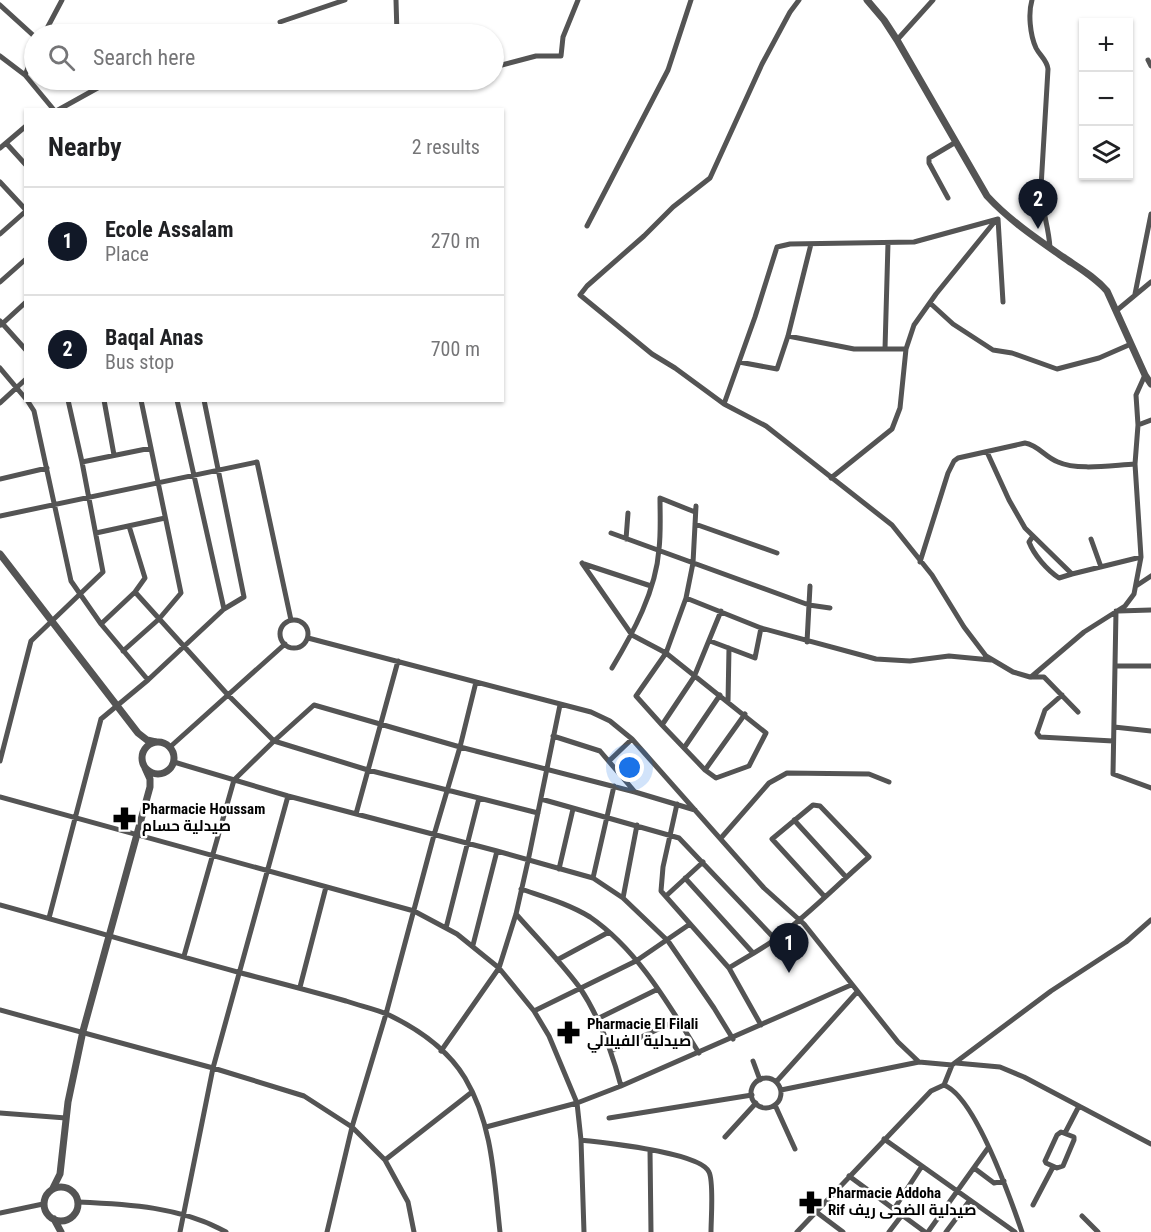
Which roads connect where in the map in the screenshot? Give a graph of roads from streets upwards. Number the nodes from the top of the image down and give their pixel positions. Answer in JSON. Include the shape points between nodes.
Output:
{"nodes":[{"id":1,"x":62,"y":0,"type":"edge"},
{"id":2,"x":345,"y":0,"type":"edge"},
{"id":3,"x":396,"y":0,"type":"edge"},
{"id":4,"x":578,"y":0,"type":"edge"},
{"id":5,"x":691,"y":0,"type":"edge"},
{"id":6,"x":799,"y":0,"type":"edge"},
{"id":7,"x":867,"y":0,"type":"edge"},
{"id":8,"x":933,"y":0,"type":"edge"},
{"id":9,"x":1032,"y":0,"type":"edge"},
{"id":10,"x":0,"y":5,"type":"edge"},
{"id":11,"x":280,"y":22,"type":"dead end"},
{"id":12,"x":49,"y":24,"type":"edge"},
{"id":13,"x":397,"y":24,"type":"edge"},
{"id":14,"x":24,"y":27,"type":"edge"},
{"id":15,"x":897,"y":40,"type":"junction"},
{"id":16,"x":0,"y":56,"type":"edge"},
{"id":17,"x":504,"y":64,"type":"edge"},
{"id":18,"x":24,"y":74,"type":"edge"},
{"id":19,"x":37,"y":90,"type":"edge"},
{"id":20,"x":92,"y":90,"type":"edge"},
{"id":21,"x":52,"y":108,"type":"edge"},
{"id":22,"x":55,"y":108,"type":"edge"},
{"id":23,"x":24,"y":129,"type":"edge"},
{"id":24,"x":956,"y":142,"type":"junction"},
{"id":25,"x":6,"y":143,"type":"junction"},
{"id":26,"x":0,"y":148,"type":"edge"},
{"id":27,"x":24,"y":163,"type":"edge"},
{"id":28,"x":0,"y":182,"type":"edge"},
{"id":29,"x":948,"y":198,"type":"dead end"},
{"id":30,"x":24,"y":209,"type":"edge"},
{"id":31,"x":24,"y":213,"type":"edge"},
{"id":32,"x":1005,"y":213,"type":"junction"},
{"id":33,"x":1151,"y":214,"type":"edge"},
{"id":34,"x":998,"y":219,"type":"junction"},
{"id":35,"x":587,"y":226,"type":"dead end"},
{"id":36,"x":1,"y":231,"type":"edge"},
{"id":37,"x":888,"y":243,"type":"junction"},
{"id":38,"x":811,"y":244,"type":"junction"},
{"id":39,"x":1050,"y":249,"type":"junction"},
{"id":40,"x":24,"y":261,"type":"edge"},
{"id":41,"x":0,"y":282,"type":"edge"},
{"id":42,"x":1151,"y":282,"type":"edge"},
{"id":43,"x":1135,"y":294,"type":"junction"},
{"id":44,"x":1003,"y":302,"type":"dead end"},
{"id":45,"x":930,"y":303,"type":"junction"},
{"id":46,"x":24,"y":304,"type":"edge"},
{"id":47,"x":1116,"y":311,"type":"junction"},
{"id":48,"x":1,"y":323,"type":"edge"},
{"id":49,"x":788,"y":336,"type":"junction"},
{"id":50,"x":23,"y":342,"type":"edge"},
{"id":51,"x":1131,"y":345,"type":"junction"},
{"id":52,"x":885,"y":349,"type":"junction"},
{"id":53,"x":906,"y":349,"type":"junction"},
{"id":54,"x":739,"y":362,"type":"junction"},
{"id":55,"x":0,"y":368,"type":"edge"},
{"id":56,"x":1145,"y":375,"type":"junction"},
{"id":57,"x":24,"y":381,"type":"edge"},
{"id":58,"x":1151,"y":384,"type":"edge"},
{"id":59,"x":17,"y":387,"type":"junction"},
{"id":60,"x":24,"y":397,"type":"edge"},
{"id":61,"x":27,"y":402,"type":"edge"},
{"id":62,"x":68,"y":402,"type":"edge"},
{"id":63,"x":104,"y":402,"type":"edge"},
{"id":64,"x":141,"y":402,"type":"edge"},
{"id":65,"x":177,"y":402,"type":"edge"},
{"id":66,"x":204,"y":402,"type":"edge"},
{"id":67,"x":0,"y":403,"type":"edge"},
{"id":68,"x":724,"y":404,"type":"junction"},
{"id":69,"x":1151,"y":420,"type":"edge"},
{"id":70,"x":1138,"y":425,"type":"junction"},
{"id":71,"x":151,"y":448,"type":"junction"},
{"id":72,"x":987,"y":452,"type":"junction"},
{"id":73,"x":114,"y":455,"type":"junction"},
{"id":74,"x":82,"y":462,"type":"junction"},
{"id":75,"x":1135,"y":464,"type":"junction"},
{"id":76,"x":47,"y":468,"type":"junction"},
{"id":77,"x":218,"y":471,"type":"junction"},
{"id":78,"x":194,"y":476,"type":"junction"},
{"id":79,"x":831,"y":478,"type":"junction"},
{"id":80,"x":0,"y":479,"type":"edge"},
{"id":81,"x":159,"y":484,"type":"junction"},
{"id":82,"x":89,"y":497,"type":"junction"},
{"id":83,"x":55,"y":505,"type":"junction"},
{"id":84,"x":628,"y":513,"type":"dead end"},
{"id":85,"x":0,"y":516,"type":"edge"},
{"id":86,"x":165,"y":518,"type":"junction"},
{"id":87,"x":695,"y":524,"type":"junction"},
{"id":88,"x":129,"y":526,"type":"junction"},
{"id":89,"x":96,"y":533,"type":"junction"},
{"id":90,"x":611,"y":533,"type":"dead end"},
{"id":91,"x":1033,"y":536,"type":"junction"},
{"id":92,"x":626,"y":538,"type":"junction"},
{"id":93,"x":1090,"y":538,"type":"dead end"},
{"id":94,"x":659,"y":550,"type":"junction"},
{"id":95,"x":777,"y":553,"type":"dead end"},
{"id":96,"x":0,"y":554,"type":"edge"},
{"id":97,"x":1141,"y":557,"type":"junction"},
{"id":98,"x":693,"y":562,"type":"junction"},
{"id":99,"x":920,"y":562,"type":"junction"},
{"id":100,"x":1101,"y":567,"type":"junction"},
{"id":101,"x":1072,"y":574,"type":"junction"},
{"id":102,"x":1151,"y":576,"type":"edge"},
{"id":103,"x":651,"y":586,"type":"junction"},
{"id":104,"x":810,"y":586,"type":"dead end"},
{"id":105,"x":1136,"y":586,"type":"junction"},
{"id":106,"x":135,"y":592,"type":"junction"},
{"id":107,"x":79,"y":595,"type":"junction"},
{"id":108,"x":686,"y":598,"type":"junction"},
{"id":109,"x":809,"y":604,"type":"junction"},
{"id":110,"x":224,"y":609,"type":"junction"},
{"id":111,"x":830,"y":609,"type":"dead end"},
{"id":112,"x":1151,"y":610,"type":"edge"},
{"id":113,"x":721,"y":611,"type":"junction"},
{"id":114,"x":1116,"y":611,"type":"junction"},
{"id":115,"x":159,"y":619,"type":"junction"},
{"id":116,"x":51,"y":620,"type":"junction"},
{"id":117,"x":291,"y":620,"type":"junction"},
{"id":118,"x":101,"y":624,"type":"junction"},
{"id":119,"x":760,"y":628,"type":"junction"},
{"id":120,"x":632,"y":635,"type":"junction"},
{"id":121,"x":308,"y":638,"type":"junction"},
{"id":122,"x":710,"y":641,"type":"junction"},
{"id":123,"x":807,"y":642,"type":"junction"},
{"id":124,"x":285,"y":644,"type":"junction"},
{"id":125,"x":185,"y":646,"type":"junction"},
{"id":126,"x":729,"y":648,"type":"junction"},
{"id":127,"x":123,"y":651,"type":"junction"},
{"id":128,"x":666,"y":652,"type":"junction"},
{"id":129,"x":993,"y":660,"type":"junction"},
{"id":130,"x":398,"y":661,"type":"junction"},
{"id":131,"x":1115,"y":666,"type":"junction"},
{"id":132,"x":1151,"y":666,"type":"edge"},
{"id":133,"x":612,"y":668,"type":"dead end"},
{"id":134,"x":695,"y":676,"type":"junction"},
{"id":135,"x":1030,"y":677,"type":"junction"},
{"id":136,"x":148,"y":680,"type":"junction"},
{"id":137,"x":476,"y":682,"type":"junction"},
{"id":138,"x":228,"y":695,"type":"junction"},
{"id":139,"x":720,"y":695,"type":"junction"},
{"id":140,"x":1062,"y":695,"type":"junction"},
{"id":141,"x":728,"y":702,"type":"junction"},
{"id":142,"x":116,"y":705,"type":"junction"},
{"id":143,"x":560,"y":705,"type":"junction"},
{"id":144,"x":1078,"y":712,"type":"dead end"},
{"id":145,"x":745,"y":714,"type":"junction"},
{"id":146,"x":1151,"y":723,"type":"edge"},
{"id":147,"x":381,"y":725,"type":"junction"},
{"id":148,"x":662,"y":725,"type":"junction"},
{"id":149,"x":1114,"y":727,"type":"junction"},
{"id":150,"x":1150,"y":731,"type":"edge"},
{"id":151,"x":138,"y":733,"type":"junction"},
{"id":152,"x":553,"y":736,"type":"junction"},
{"id":153,"x":632,"y":739,"type":"junction"},
{"id":154,"x":274,"y":741,"type":"junction"},
{"id":155,"x":1113,"y":741,"type":"junction"},
{"id":156,"x":156,"y":742,"type":"junction"},
{"id":157,"x":170,"y":747,"type":"junction"},
{"id":158,"x":460,"y":747,"type":"junction"},
{"id":159,"x":684,"y":748,"type":"junction"},
{"id":160,"x":142,"y":753,"type":"junction"},
{"id":161,"x":0,"y":760,"type":"edge"},
{"id":162,"x":609,"y":761,"type":"junction"},
{"id":163,"x":174,"y":762,"type":"junction"},
{"id":164,"x":145,"y":768,"type":"junction"},
{"id":165,"x":548,"y":769,"type":"junction"},
{"id":166,"x":368,"y":770,"type":"junction"},
{"id":167,"x":705,"y":770,"type":"junction"},
{"id":168,"x":164,"y":774,"type":"junction"},
{"id":169,"x":234,"y":780,"type":"junction"},
{"id":170,"x":889,"y":782,"type":"dead end"},
{"id":171,"x":614,"y":786,"type":"junction"},
{"id":172,"x":150,"y":787,"type":"junction"},
{"id":173,"x":1151,"y":788,"type":"edge"},
{"id":174,"x":447,"y":791,"type":"junction"},
{"id":175,"x":635,"y":792,"type":"junction"},
{"id":176,"x":288,"y":796,"type":"junction"},
{"id":177,"x":0,"y":797,"type":"edge"},
{"id":178,"x":479,"y":798,"type":"junction"},
{"id":179,"x":542,"y":799,"type":"junction"},
{"id":180,"x":677,"y":804,"type":"junction"},
{"id":181,"x":573,"y":809,"type":"junction"},
{"id":182,"x":697,"y":810,"type":"junction"},
{"id":183,"x":538,"y":813,"type":"junction"},
{"id":184,"x":356,"y":814,"type":"junction"},
{"id":185,"x":607,"y":817,"type":"junction"},
{"id":186,"x":74,"y":818,"type":"junction"},
{"id":187,"x":794,"y":820,"type":"junction"},
{"id":188,"x":637,"y":825,"type":"junction"},
{"id":189,"x":670,"y":834,"type":"junction"},
{"id":190,"x":137,"y":835,"type":"junction"},
{"id":191,"x":434,"y":835,"type":"junction"},
{"id":192,"x":721,"y":838,"type":"junction"},
{"id":193,"x":468,"y":843,"type":"junction"},
{"id":194,"x":496,"y":850,"type":"junction"},
{"id":195,"x":214,"y":856,"type":"junction"},
{"id":196,"x":528,"y":861,"type":"junction"},
{"id":197,"x":703,"y":862,"type":"junction"},
{"id":198,"x":559,"y":869,"type":"junction"},
{"id":199,"x":268,"y":870,"type":"junction"},
{"id":200,"x":846,"y":877,"type":"junction"},
{"id":201,"x":593,"y":878,"type":"junction"},
{"id":202,"x":685,"y":878,"type":"junction"},
{"id":203,"x":326,"y":887,"type":"junction"},
{"id":204,"x":521,"y":890,"type":"junction"},
{"id":205,"x":666,"y":896,"type":"junction"},
{"id":206,"x":825,"y":897,"type":"junction"},
{"id":207,"x":623,"y":898,"type":"junction"},
{"id":208,"x":0,"y":905,"type":"edge"},
{"id":209,"x":414,"y":911,"type":"junction"},
{"id":210,"x":516,"y":914,"type":"junction"},
{"id":211,"x":49,"y":918,"type":"junction"},
{"id":212,"x":799,"y":920,"type":"junction"},
{"id":213,"x":1151,"y":920,"type":"edge"},
{"id":214,"x":690,"y":924,"type":"junction"},
{"id":215,"x":446,"y":928,"type":"junction"},
{"id":216,"x":609,"y":932,"type":"junction"},
{"id":217,"x":110,"y":935,"type":"junction"},
{"id":218,"x":776,"y":939,"type":"junction"},
{"id":219,"x":668,"y":941,"type":"junction"},
{"id":220,"x":473,"y":945,"type":"junction"},
{"id":221,"x":753,"y":953,"type":"junction"},
{"id":222,"x":184,"y":956,"type":"junction"},
{"id":223,"x":557,"y":960,"type":"junction"},
{"id":224,"x":636,"y":961,"type":"junction"},
{"id":225,"x":499,"y":968,"type":"junction"},
{"id":226,"x":729,"y":968,"type":"junction"},
{"id":227,"x":240,"y":972,"type":"junction"},
{"id":228,"x":851,"y":985,"type":"junction"},
{"id":229,"x":300,"y":987,"type":"junction"},
{"id":230,"x":580,"y":989,"type":"junction"},
{"id":231,"x":658,"y":989,"type":"junction"},
{"id":232,"x":857,"y":992,"type":"junction"},
{"id":233,"x":0,"y":1010,"type":"edge"},
{"id":234,"x":534,"y":1011,"type":"junction"},
{"id":235,"x":386,"y":1014,"type":"junction"},
{"id":236,"x":597,"y":1018,"type":"junction"},
{"id":237,"x":678,"y":1020,"type":"junction"},
{"id":238,"x":761,"y":1025,"type":"junction"},
{"id":239,"x":83,"y":1031,"type":"junction"},
{"id":240,"x":733,"y":1039,"type":"junction"},
{"id":241,"x":441,"y":1051,"type":"junction"},
{"id":242,"x":611,"y":1051,"type":"junction"},
{"id":243,"x":699,"y":1053,"type":"junction"},
{"id":244,"x":753,"y":1061,"type":"dead end"},
{"id":245,"x":918,"y":1062,"type":"junction"},
{"id":246,"x":954,"y":1064,"type":"junction"},
{"id":247,"x":213,"y":1068,"type":"junction"},
{"id":248,"x":760,"y":1080,"type":"junction"},
{"id":249,"x":776,"y":1082,"type":"junction"},
{"id":250,"x":944,"y":1085,"type":"junction"},
{"id":251,"x":621,"y":1086,"type":"junction"},
{"id":252,"x":781,"y":1090,"type":"junction"},
{"id":253,"x":472,"y":1092,"type":"junction"},
{"id":254,"x":752,"y":1095,"type":"junction"},
{"id":255,"x":577,"y":1103,"type":"junction"},
{"id":256,"x":756,"y":1104,"type":"junction"},
{"id":257,"x":775,"y":1105,"type":"junction"},
{"id":258,"x":1079,"y":1106,"type":"junction"},
{"id":259,"x":0,"y":1113,"type":"edge"},
{"id":260,"x":66,"y":1118,"type":"junction"},
{"id":261,"x":609,"y":1118,"type":"dead end"},
{"id":262,"x":352,"y":1127,"type":"junction"},
{"id":263,"x":486,"y":1127,"type":"junction"},
{"id":264,"x":1065,"y":1133,"type":"junction"},
{"id":265,"x":725,"y":1137,"type":"dead end"},
{"id":266,"x":884,"y":1139,"type":"junction"},
{"id":267,"x":581,"y":1140,"type":"junction"},
{"id":268,"x":1151,"y":1144,"type":"edge"},
{"id":269,"x":988,"y":1148,"type":"junction"},
{"id":270,"x":795,"y":1149,"type":"dead end"},
{"id":271,"x":650,"y":1150,"type":"junction"},
{"id":272,"x":385,"y":1160,"type":"junction"},
{"id":273,"x":922,"y":1166,"type":"junction"},
{"id":274,"x":1053,"y":1167,"type":"junction"},
{"id":275,"x":60,"y":1168,"type":"junction"},
{"id":276,"x":974,"y":1168,"type":"junction"},
{"id":277,"x":849,"y":1176,"type":"junction"},
{"id":278,"x":1004,"y":1181,"type":"junction"},
{"id":279,"x":53,"y":1188,"type":"junction"},
{"id":280,"x":68,"y":1188,"type":"junction"},
{"id":281,"x":958,"y":1191,"type":"junction"},
{"id":282,"x":970,"y":1200,"type":"junction"},
{"id":283,"x":78,"y":1202,"type":"junction"},
{"id":284,"x":44,"y":1204,"type":"junction"},
{"id":285,"x":1033,"y":1205,"type":"dead end"},
{"id":286,"x":894,"y":1209,"type":"junction"},
{"id":287,"x":945,"y":1209,"type":"junction"},
{"id":288,"x":815,"y":1211,"type":"junction"},
{"id":289,"x":0,"y":1213,"type":"edge"},
{"id":290,"x":184,"y":1215,"type":"junction"},
{"id":291,"x":902,"y":1215,"type":"junction"},
{"id":292,"x":957,"y":1216,"type":"junction"},
{"id":293,"x":1082,"y":1216,"type":"dead end"},
{"id":294,"x":54,"y":1220,"type":"junction"},
{"id":295,"x":67,"y":1220,"type":"junction"},
{"id":296,"x":61,"y":1232,"type":"edge"},
{"id":297,"x":180,"y":1232,"type":"edge"},
{"id":298,"x":226,"y":1232,"type":"edge"},
{"id":299,"x":327,"y":1232,"type":"edge"},
{"id":300,"x":414,"y":1232,"type":"edge"},
{"id":301,"x":500,"y":1232,"type":"edge"},
{"id":302,"x":584,"y":1232,"type":"edge"},
{"id":303,"x":651,"y":1232,"type":"edge"},
{"id":304,"x":711,"y":1232,"type":"edge"},
{"id":305,"x":796,"y":1232,"type":"edge"},
{"id":306,"x":843,"y":1232,"type":"edge"},
{"id":307,"x":889,"y":1232,"type":"edge"},
{"id":308,"x":926,"y":1232,"type":"edge"},
{"id":309,"x":946,"y":1232,"type":"edge"},
{"id":310,"x":1015,"y":1232,"type":"edge"},
{"id":311,"x":1022,"y":1232,"type":"edge"},
{"id":312,"x":1098,"y":1232,"type":"edge"}],
"edges":[{"from":1,"to":12,"type":"street"},
{"from":2,"to":11,"type":"street"},
{"from":3,"to":13,"type":"street"},
{"from":4,"to":17,"type":"street","via":[[563,37],[561,56],[536,56]]},
{"from":5,"to":35,"type":"street","via":[[668,70]]},
{"from":6,"to":68,"type":"street","via":[[762,63],[710,178],[673,207],[580,295],[652,354]]},
{"from":7,"to":15,"type":"street"},
{"from":8,"to":15,"type":"street"},
{"from":9,"to":39,"type":"street","via":[[1034,40],[1048,69],[1041,197]]},
{"from":10,"to":14,"type":"street"},
{"from":15,"to":24,"type":"street"},
{"from":16,"to":18,"type":"street"},
{"from":19,"to":21,"type":"street"},
{"from":20,"to":22,"type":"street"},
{"from":23,"to":25,"type":"street"},
{"from":24,"to":29,"type":"street","via":[[929,158]]},
{"from":24,"to":32,"type":"street","via":[[980,186]]},
{"from":25,"to":26,"type":"street"},
{"from":25,"to":27,"type":"street"},
{"from":28,"to":30,"type":"street"},
{"from":31,"to":36,"type":"street"},
{"from":32,"to":34,"type":"street"},
{"from":32,"to":39,"type":"street"},
{"from":33,"to":43,"type":"street"},
{"from":34,"to":37,"type":"street","via":[[926,239]]},
{"from":34,"to":44,"type":"street"},
{"from":34,"to":45,"type":"street"},
{"from":37,"to":38,"type":"street"},
{"from":37,"to":52,"type":"street"},
{"from":38,"to":49,"type":"street"},
{"from":38,"to":54,"type":"street","via":[[777,247]]},
{"from":39,"to":47,"type":"street","via":[[1099,282]]},
{"from":40,"to":41,"type":"street"},
{"from":42,"to":43,"type":"street"},
{"from":43,"to":47,"type":"street"},
{"from":45,"to":51,"type":"street","via":[[953,324],[993,350],[1057,369]]},
{"from":45,"to":53,"type":"street","via":[[914,325]]},
{"from":46,"to":48,"type":"street"},
{"from":47,"to":51,"type":"street"},
{"from":48,"to":50,"type":"street"},
{"from":49,"to":52,"type":"street","via":[[854,348]]},
{"from":49,"to":54,"type":"street","via":[[777,369]]},
{"from":51,"to":56,"type":"street"},
{"from":52,"to":53,"type":"street"},
{"from":53,"to":79,"type":"street","via":[[900,408],[892,429]]},
{"from":54,"to":68,"type":"street"},
{"from":55,"to":59,"type":"street"},
{"from":56,"to":58,"type":"street"},
{"from":56,"to":70,"type":"street","via":[[1136,395]]},
{"from":57,"to":59,"type":"street"},
{"from":59,"to":60,"type":"street"},
{"from":59,"to":67,"type":"street"},
{"from":61,"to":76,"type":"street","via":[[34,411]]},
{"from":62,"to":74,"type":"street"},
{"from":63,"to":73,"type":"street"},
{"from":64,"to":71,"type":"street"},
{"from":65,"to":78,"type":"street"},
{"from":66,"to":77,"type":"street"},
{"from":68,"to":79,"type":"street","via":[[766,426]]},
{"from":69,"to":70,"type":"street"},
{"from":70,"to":75,"type":"street"},
{"from":71,"to":73,"type":"street"},
{"from":71,"to":81,"type":"street"},
{"from":72,"to":75,"type":"street","via":[[1025,443],[1065,465]]},
{"from":72,"to":91,"type":"street","via":[[1017,516]]},
{"from":72,"to":99,"type":"street","via":[[954,461]]},
{"from":73,"to":74,"type":"street"},
{"from":74,"to":82,"type":"street"},
{"from":75,"to":97,"type":"street"},
{"from":76,"to":80,"type":"street"},
{"from":76,"to":83,"type":"street"},
{"from":77,"to":78,"type":"street"},
{"from":77,"to":110,"type":"street","via":[[244,597]]},
{"from":77,"to":117,"type":"street","via":[[257,462]]},
{"from":78,"to":81,"type":"street"},
{"from":78,"to":110,"type":"street"},
{"from":79,"to":99,"type":"street","via":[[892,525]]},
{"from":81,"to":82,"type":"street"},
{"from":81,"to":86,"type":"street"},
{"from":82,"to":83,"type":"street"},
{"from":82,"to":89,"type":"street"},
{"from":83,"to":85,"type":"street"},
{"from":83,"to":107,"type":"street","via":[[71,581]]},
{"from":84,"to":92,"type":"street"},
{"from":86,"to":88,"type":"street"},
{"from":86,"to":115,"type":"street","via":[[181,593]]},
{"from":87,"to":94,"type":"street","via":[[695,509],[660,498]]},
{"from":87,"to":95,"type":"street"},
{"from":87,"to":98,"type":"street"},
{"from":88,"to":89,"type":"street"},
{"from":88,"to":106,"type":"street","via":[[145,578]]},
{"from":89,"to":107,"type":"street","via":[[103,572]]},
{"from":90,"to":92,"type":"street"},
{"from":91,"to":101,"type":"street"},
{"from":91,"to":101,"type":"street","via":[[1031,547],[1050,570],[1059,578]]},
{"from":92,"to":94,"type":"street"},
{"from":93,"to":100,"type":"street"},
{"from":94,"to":98,"type":"street"},
{"from":94,"to":103,"type":"street"},
{"from":96,"to":116,"type":"street"},
{"from":97,"to":100,"type":"street"},
{"from":97,"to":105,"type":"street"},
{"from":98,"to":108,"type":"street"},
{"from":98,"to":109,"type":"street"},
{"from":99,"to":129,"type":"street","via":[[971,637]]},
{"from":100,"to":101,"type":"street"},
{"from":102,"to":105,"type":"street"},
{"from":103,"to":120,"type":"street"},
{"from":103,"to":120,"type":"street","via":[[582,563]]},
{"from":104,"to":109,"type":"street"},
{"from":105,"to":114,"type":"street","via":[[1131,599]]},
{"from":106,"to":115,"type":"street"},
{"from":106,"to":118,"type":"street"},
{"from":107,"to":116,"type":"street"},
{"from":107,"to":118,"type":"street"},
{"from":108,"to":113,"type":"street"},
{"from":108,"to":128,"type":"street"},
{"from":109,"to":111,"type":"street"},
{"from":109,"to":123,"type":"street"},
{"from":110,"to":125,"type":"street"},
{"from":112,"to":114,"type":"street"},
{"from":113,"to":119,"type":"street"},
{"from":113,"to":122,"type":"street"},
{"from":114,"to":131,"type":"street"},
{"from":114,"to":135,"type":"street"},
{"from":115,"to":125,"type":"street"},
{"from":115,"to":127,"type":"street"},
{"from":116,"to":142,"type":"street"},
{"from":116,"to":161,"type":"street","via":[[31,641]]},
{"from":117,"to":121,"type":"street","via":[[305,624]]},
{"from":117,"to":124,"type":"street","via":[[282,628],[280,636]]},
{"from":118,"to":127,"type":"street"},
{"from":119,"to":123,"type":"street"},
{"from":119,"to":126,"type":"street","via":[[756,658]]},
{"from":120,"to":128,"type":"street"},
{"from":120,"to":133,"type":"street"},
{"from":121,"to":124,"type":"street","via":[[298,648]]},
{"from":121,"to":130,"type":"street"},
{"from":122,"to":126,"type":"street"},
{"from":122,"to":134,"type":"street"},
{"from":123,"to":129,"type":"street","via":[[887,661],[949,656]]},
{"from":124,"to":138,"type":"street"},
{"from":125,"to":136,"type":"street"},
{"from":125,"to":138,"type":"street"},
{"from":126,"to":141,"type":"street"},
{"from":127,"to":136,"type":"street"},
{"from":128,"to":134,"type":"street"},
{"from":128,"to":148,"type":"street","via":[[636,696]]},
{"from":129,"to":135,"type":"street"},
{"from":130,"to":137,"type":"street"},
{"from":130,"to":147,"type":"street"},
{"from":131,"to":132,"type":"street"},
{"from":131,"to":149,"type":"street"},
{"from":134,"to":139,"type":"street"},
{"from":134,"to":148,"type":"street"},
{"from":135,"to":140,"type":"street","via":[[1044,677]]},
{"from":136,"to":142,"type":"street"},
{"from":137,"to":143,"type":"street"},
{"from":137,"to":158,"type":"street"},
{"from":138,"to":154,"type":"street"},
{"from":138,"to":157,"type":"street"},
{"from":139,"to":141,"type":"street"},
{"from":139,"to":159,"type":"street"},
{"from":140,"to":144,"type":"street"},
{"from":140,"to":155,"type":"street","via":[[1044,713],[1037,733],[1040,737]]},
{"from":141,"to":145,"type":"street"},
{"from":142,"to":151,"type":"street"},
{"from":142,"to":186,"type":"street","via":[[100,719]]},
{"from":143,"to":152,"type":"street"},
{"from":143,"to":153,"type":"street","via":[[591,712]]},
{"from":145,"to":167,"type":"street"},
{"from":145,"to":167,"type":"street","via":[[766,733],[749,766],[716,778]]},
{"from":146,"to":150,"type":"street"},
{"from":147,"to":154,"type":"street","via":[[314,705]]},
{"from":147,"to":158,"type":"street"},
{"from":147,"to":166,"type":"street"},
{"from":148,"to":159,"type":"street"},
{"from":149,"to":150,"type":"street"},
{"from":149,"to":155,"type":"street"},
{"from":151,"to":156,"type":"street"},
{"from":151,"to":160,"type":"street"},
{"from":152,"to":162,"type":"street","via":[[600,752]]},
{"from":152,"to":165,"type":"street"},
{"from":153,"to":162,"type":"street"},
{"from":153,"to":182,"type":"street"},
{"from":154,"to":166,"type":"street"},
{"from":154,"to":169,"type":"street"},
{"from":155,"to":173,"type":"street","via":[[1113,774]]},
{"from":156,"to":157,"type":"street"},
{"from":156,"to":160,"type":"street"},
{"from":157,"to":163,"type":"street"},
{"from":158,"to":165,"type":"street"},
{"from":158,"to":174,"type":"street"},
{"from":159,"to":167,"type":"street"},
{"from":160,"to":164,"type":"street"},
{"from":162,"to":175,"type":"street"},
{"from":163,"to":168,"type":"street"},
{"from":163,"to":169,"type":"street"},
{"from":164,"to":168,"type":"street","via":[[154,774]]},
{"from":164,"to":172,"type":"street"},
{"from":165,"to":171,"type":"street"},
{"from":165,"to":179,"type":"street"},
{"from":166,"to":174,"type":"street"},
{"from":166,"to":184,"type":"street"},
{"from":168,"to":172,"type":"street"},
{"from":169,"to":176,"type":"street"},
{"from":169,"to":195,"type":"street"},
{"from":170,"to":192,"type":"street","via":[[869,774],[787,773],[769,783]]},
{"from":171,"to":175,"type":"street"},
{"from":171,"to":185,"type":"street"},
{"from":172,"to":190,"type":"street"},
{"from":174,"to":178,"type":"street"},
{"from":174,"to":191,"type":"street"},
{"from":175,"to":180,"type":"street"},
{"from":176,"to":184,"type":"street"},
{"from":176,"to":199,"type":"street"},
{"from":177,"to":186,"type":"street"},
{"from":178,"to":183,"type":"street"},
{"from":178,"to":193,"type":"street"},
{"from":179,"to":181,"type":"street"},
{"from":179,"to":183,"type":"street"},
{"from":180,"to":182,"type":"street"},
{"from":180,"to":189,"type":"street"},
{"from":181,"to":185,"type":"street"},
{"from":181,"to":198,"type":"street"},
{"from":182,"to":192,"type":"street"},
{"from":183,"to":196,"type":"street"},
{"from":184,"to":191,"type":"street"},
{"from":185,"to":188,"type":"street"},
{"from":185,"to":201,"type":"street"},
{"from":186,"to":190,"type":"street"},
{"from":186,"to":211,"type":"street"},
{"from":187,"to":200,"type":"street"},
{"from":187,"to":200,"type":"street","via":[[813,805],[820,806],[868,857]]},
{"from":187,"to":206,"type":"street","via":[[772,839]]},
{"from":188,"to":189,"type":"street"},
{"from":188,"to":207,"type":"street"},
{"from":189,"to":197,"type":"street"},
{"from":189,"to":205,"type":"street","via":[[661,891]]},
{"from":190,"to":195,"type":"street"},
{"from":190,"to":217,"type":"street"},
{"from":191,"to":193,"type":"street"},
{"from":191,"to":209,"type":"street"},
{"from":192,"to":212,"type":"street"},
{"from":193,"to":194,"type":"street"},
{"from":193,"to":215,"type":"street"},
{"from":194,"to":196,"type":"street"},
{"from":194,"to":220,"type":"street"},
{"from":195,"to":199,"type":"street"},
{"from":195,"to":222,"type":"street"},
{"from":196,"to":198,"type":"street"},
{"from":196,"to":204,"type":"street"},
{"from":197,"to":202,"type":"street"},
{"from":197,"to":218,"type":"street"},
{"from":198,"to":201,"type":"street"},
{"from":199,"to":203,"type":"street"},
{"from":199,"to":227,"type":"street"},
{"from":200,"to":206,"type":"street"},
{"from":201,"to":207,"type":"street"},
{"from":202,"to":205,"type":"street"},
{"from":202,"to":221,"type":"street"},
{"from":203,"to":209,"type":"street"},
{"from":203,"to":229,"type":"street"},
{"from":204,"to":210,"type":"street"},
{"from":204,"to":216,"type":"street","via":[[560,902]]},
{"from":205,"to":214,"type":"street"},
{"from":206,"to":212,"type":"street"},
{"from":207,"to":219,"type":"street"},
{"from":208,"to":211,"type":"street"},
{"from":209,"to":215,"type":"street"},
{"from":209,"to":235,"type":"street"},
{"from":210,"to":223,"type":"street"},
{"from":210,"to":225,"type":"street"},
{"from":211,"to":217,"type":"street"},
{"from":212,"to":218,"type":"street"},
{"from":212,"to":228,"type":"street"},
{"from":213,"to":246,"type":"street","via":[[1126,942],[1051,991]]},
{"from":214,"to":219,"type":"street"},
{"from":214,"to":226,"type":"street"},
{"from":215,"to":220,"type":"street"},
{"from":216,"to":223,"type":"street"},
{"from":216,"to":224,"type":"street"},
{"from":217,"to":222,"type":"street"},
{"from":217,"to":239,"type":"street"},
{"from":218,"to":221,"type":"street"},
{"from":219,"to":224,"type":"street"},
{"from":219,"to":240,"type":"street"},
{"from":220,"to":225,"type":"street"},
{"from":221,"to":226,"type":"street"},
{"from":222,"to":227,"type":"street"},
{"from":223,"to":230,"type":"street"},
{"from":224,"to":230,"type":"street"},
{"from":224,"to":231,"type":"street"},
{"from":225,"to":234,"type":"street"},
{"from":225,"to":241,"type":"street"},
{"from":226,"to":238,"type":"street"},
{"from":227,"to":229,"type":"street"},
{"from":227,"to":247,"type":"street"},
{"from":228,"to":232,"type":"street"},
{"from":228,"to":238,"type":"street"},
{"from":229,"to":235,"type":"street"},
{"from":230,"to":234,"type":"street"},
{"from":230,"to":236,"type":"street"},
{"from":231,"to":236,"type":"street"},
{"from":231,"to":237,"type":"street"},
{"from":232,"to":245,"type":"street"},
{"from":232,"to":249,"type":"street"},
{"from":233,"to":239,"type":"street"},
{"from":234,"to":255,"type":"street","via":[[549,1036]]},
{"from":235,"to":241,"type":"street","via":[[424,1035]]},
{"from":235,"to":262,"type":"street"},
{"from":236,"to":242,"type":"street"},
{"from":237,"to":242,"type":"street"},
{"from":237,"to":243,"type":"street"},
{"from":238,"to":240,"type":"street"},
{"from":239,"to":247,"type":"street"},
{"from":239,"to":260,"type":"street"},
{"from":240,"to":243,"type":"street"},
{"from":241,"to":253,"type":"street"},
{"from":242,"to":251,"type":"street"},
{"from":243,"to":251,"type":"street"},
{"from":244,"to":248,"type":"street"},
{"from":245,"to":246,"type":"street"},
{"from":245,"to":252,"type":"street"},
{"from":246,"to":250,"type":"street"},
{"from":246,"to":258,"type":"street","via":[[1000,1067]]},
{"from":247,"to":262,"type":"street","via":[[304,1096]]},
{"from":247,"to":290,"type":"street"},
{"from":248,"to":249,"type":"street"},
{"from":248,"to":254,"type":"street","via":[[753,1086]]},
{"from":249,"to":252,"type":"street"},
{"from":250,"to":266,"type":"street","via":[[931,1091]]},
{"from":250,"to":269,"type":"street","via":[[961,1098]]},
{"from":251,"to":255,"type":"street"},
{"from":252,"to":257,"type":"street"},
{"from":253,"to":263,"type":"street"},
{"from":253,"to":272,"type":"street"},
{"from":254,"to":256,"type":"street"},
{"from":254,"to":261,"type":"street"},
{"from":255,"to":263,"type":"street"},
{"from":255,"to":267,"type":"street"},
{"from":256,"to":257,"type":"street","via":[[765,1108]]},
{"from":256,"to":265,"type":"street"},
{"from":257,"to":270,"type":"street"},
{"from":258,"to":264,"type":"street"},
{"from":258,"to":268,"type":"street"},
{"from":259,"to":260,"type":"street"},
{"from":260,"to":275,"type":"street"},
{"from":262,"to":272,"type":"street"},
{"from":262,"to":299,"type":"street"},
{"from":263,"to":301,"type":"street"},
{"from":264,"to":274,"type":"street","via":[[1057,1135],[1045,1161]]},
{"from":264,"to":274,"type":"street","via":[[1074,1137],[1074,1142],[1063,1166]]},
{"from":266,"to":273,"type":"street"},
{"from":266,"to":277,"type":"street"},
{"from":267,"to":271,"type":"street"},
{"from":267,"to":302,"type":"street"},
{"from":269,"to":276,"type":"street"},
{"from":269,"to":278,"type":"street"},
{"from":271,"to":303,"type":"street"},
{"from":271,"to":304,"type":"street","via":[[704,1165],[711,1178]]},
{"from":272,"to":300,"type":"street","via":[[408,1202]]},
{"from":273,"to":281,"type":"street"},
{"from":273,"to":286,"type":"street"},
{"from":274,"to":285,"type":"street"},
{"from":275,"to":279,"type":"street"},
{"from":275,"to":280,"type":"street"},
{"from":276,"to":278,"type":"street","via":[[993,1183]]},
{"from":276,"to":281,"type":"street"},
{"from":277,"to":286,"type":"street"},
{"from":277,"to":288,"type":"street"},
{"from":278,"to":311,"type":"street"},
{"from":279,"to":280,"type":"street"},
{"from":279,"to":284,"type":"street"},
{"from":280,"to":283,"type":"street"},
{"from":281,"to":282,"type":"street"},
{"from":281,"to":287,"type":"street"},
{"from":282,"to":292,"type":"street"},
{"from":282,"to":310,"type":"street"},
{"from":283,"to":290,"type":"street","via":[[127,1204]]},
{"from":283,"to":295,"type":"street","via":[[76,1213]]},
{"from":284,"to":289,"type":"street"},
{"from":284,"to":294,"type":"street","via":[[46,1213]]},
{"from":286,"to":291,"type":"street"},
{"from":287,"to":292,"type":"street"},
{"from":287,"to":308,"type":"street"},
{"from":288,"to":305,"type":"street"},
{"from":288,"to":306,"type":"street"},
{"from":290,"to":297,"type":"street"},
{"from":290,"to":298,"type":"street"},
{"from":291,"to":307,"type":"street"},
{"from":291,"to":308,"type":"street"},
{"from":292,"to":309,"type":"street"},
{"from":293,"to":312,"type":"street"},
{"from":294,"to":295,"type":"street"},
{"from":294,"to":296,"type":"street"},
{"from":295,"to":296,"type":"street"}]}
